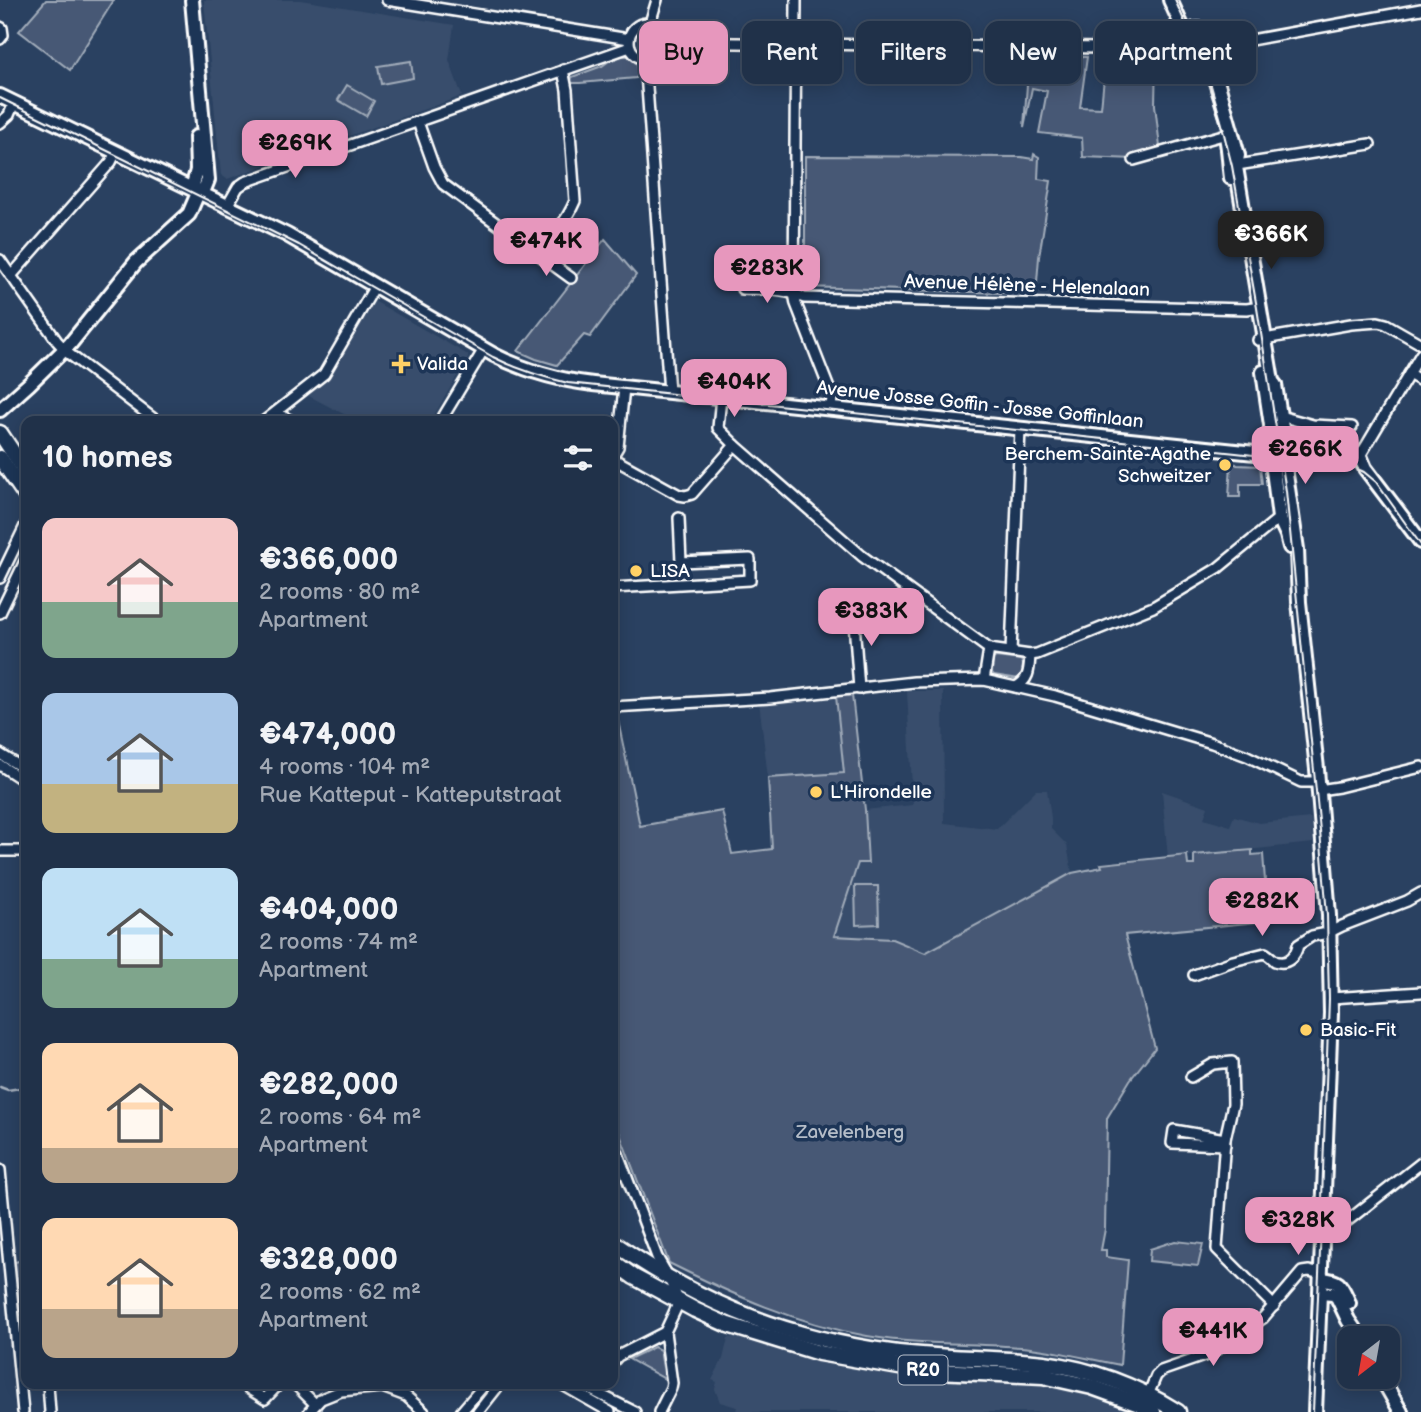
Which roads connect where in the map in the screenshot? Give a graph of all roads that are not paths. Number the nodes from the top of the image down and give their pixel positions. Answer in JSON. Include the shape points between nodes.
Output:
{"nodes":[{"id":1,"x":183,"y":0,"type":"edge"},
{"id":2,"x":192,"y":0,"type":"edge"},
{"id":3,"x":387,"y":0,"type":"edge"},
{"id":4,"x":657,"y":0,"type":"edge"},
{"id":5,"x":796,"y":0,"type":"edge"},
{"id":6,"x":1170,"y":0,"type":"edge"},
{"id":7,"x":1179,"y":0,"type":"edge"},
{"id":8,"x":1421,"y":9,"type":"edge"},
{"id":9,"x":651,"y":21,"type":"edge"},
{"id":10,"x":796,"y":21,"type":"edge"},
{"id":11,"x":1183,"y":21,"type":"edge"},
{"id":12,"x":1186,"y":21,"type":"edge"},
{"id":13,"x":639,"y":24,"type":"edge"},
{"id":14,"x":0,"y":27,"type":"edge"},
{"id":15,"x":604,"y":35,"type":"junction"},
{"id":16,"x":0,"y":39,"type":"edge"},
{"id":17,"x":1256,"y":39,"type":"edge"},
{"id":18,"x":630,"y":43,"type":"junction"},
{"id":19,"x":842,"y":44,"type":"edge"},
{"id":20,"x":1095,"y":48,"type":"edge"},
{"id":21,"x":607,"y":55,"type":"junction"},
{"id":22,"x":639,"y":56,"type":"edge"},
{"id":23,"x":563,"y":70,"type":"junction"},
{"id":24,"x":646,"y":84,"type":"edge"},
{"id":25,"x":796,"y":84,"type":"edge"},
{"id":26,"x":1215,"y":84,"type":"edge"},
{"id":27,"x":0,"y":96,"type":"edge"},
{"id":28,"x":14,"y":103,"type":"junction"},
{"id":29,"x":418,"y":122,"type":"junction"},
{"id":30,"x":0,"y":123,"type":"edge"},
{"id":31,"x":1229,"y":133,"type":"junction"},
{"id":32,"x":1370,"y":144,"type":"dead end"},
{"id":33,"x":116,"y":152,"type":"junction"},
{"id":34,"x":1134,"y":160,"type":"dead end"},
{"id":35,"x":1233,"y":166,"type":"junction"},
{"id":36,"x":195,"y":189,"type":"junction"},
{"id":37,"x":230,"y":201,"type":"junction"},
{"id":38,"x":314,"y":251,"type":"junction"},
{"id":39,"x":538,"y":254,"type":"junction"},
{"id":40,"x":0,"y":260,"type":"edge"},
{"id":41,"x":11,"y":276,"type":"junction"},
{"id":42,"x":571,"y":278,"type":"dead end"},
{"id":43,"x":375,"y":286,"type":"junction"},
{"id":44,"x":743,"y":289,"type":"dead end"},
{"id":45,"x":793,"y":293,"type":"junction"},
{"id":46,"x":1257,"y":308,"type":"junction"},
{"id":47,"x":1262,"y":339,"type":"junction"},
{"id":48,"x":1421,"y":344,"type":"edge"},
{"id":49,"x":65,"y":349,"type":"junction"},
{"id":50,"x":484,"y":349,"type":"junction"},
{"id":51,"x":1421,"y":354,"type":"edge"},
{"id":52,"x":1409,"y":374,"type":"junction"},
{"id":53,"x":1421,"y":381,"type":"edge"},
{"id":54,"x":624,"y":387,"type":"junction"},
{"id":55,"x":668,"y":392,"type":"junction"},
{"id":56,"x":721,"y":397,"type":"junction"},
{"id":57,"x":831,"y":409,"type":"junction"},
{"id":58,"x":0,"y":410,"type":"edge"},
{"id":59,"x":278,"y":411,"type":"junction"},
{"id":60,"x":150,"y":416,"type":"edge"},
{"id":61,"x":271,"y":416,"type":"edge"},
{"id":62,"x":282,"y":416,"type":"edge"},
{"id":63,"x":444,"y":416,"type":"edge"},
{"id":64,"x":1280,"y":416,"type":"junction"},
{"id":65,"x":1352,"y":427,"type":"dead end"},
{"id":66,"x":1020,"y":429,"type":"junction"},
{"id":67,"x":0,"y":433,"type":"edge"},
{"id":68,"x":735,"y":445,"type":"junction"},
{"id":69,"x":618,"y":447,"type":"edge"},
{"id":70,"x":1277,"y":448,"type":"junction"},
{"id":71,"x":1360,"y":456,"type":"junction"},
{"id":72,"x":0,"y":458,"type":"edge"},
{"id":73,"x":618,"y":460,"type":"edge"},
{"id":74,"x":21,"y":464,"type":"edge"},
{"id":75,"x":21,"y":489,"type":"edge"},
{"id":76,"x":678,"y":518,"type":"dead end"},
{"id":77,"x":1279,"y":518,"type":"junction"},
{"id":78,"x":21,"y":534,"type":"edge"},
{"id":79,"x":1421,"y":542,"type":"edge"},
{"id":80,"x":21,"y":568,"type":"edge"},
{"id":81,"x":0,"y":578,"type":"edge"},
{"id":82,"x":618,"y":588,"type":"edge"},
{"id":83,"x":3,"y":601,"type":"edge"},
{"id":84,"x":1299,"y":602,"type":"junction"},
{"id":85,"x":853,"y":608,"type":"dead end"},
{"id":86,"x":0,"y":613,"type":"edge"},
{"id":87,"x":989,"y":649,"type":"junction"},
{"id":88,"x":1011,"y":652,"type":"junction"},
{"id":89,"x":1030,"y":655,"type":"junction"},
{"id":90,"x":985,"y":680,"type":"junction"},
{"id":91,"x":1016,"y":687,"type":"junction"},
{"id":92,"x":859,"y":689,"type":"junction"},
{"id":93,"x":618,"y":707,"type":"edge"},
{"id":94,"x":0,"y":754,"type":"edge"},
{"id":95,"x":0,"y":765,"type":"edge"},
{"id":96,"x":21,"y":767,"type":"edge"},
{"id":97,"x":1421,"y":767,"type":"edge"},
{"id":98,"x":21,"y":779,"type":"edge"},
{"id":99,"x":1318,"y":786,"type":"junction"},
{"id":100,"x":0,"y":851,"type":"edge"},
{"id":101,"x":21,"y":851,"type":"edge"},
{"id":102,"x":1421,"y":893,"type":"edge"},
{"id":103,"x":1330,"y":932,"type":"junction"},
{"id":104,"x":1194,"y":975,"type":"dead end"},
{"id":105,"x":1421,"y":992,"type":"edge"},
{"id":106,"x":1331,"y":998,"type":"junction"},
{"id":107,"x":1191,"y":1077,"type":"dead end"},
{"id":108,"x":1225,"y":1142,"type":"junction"},
{"id":109,"x":618,"y":1154,"type":"edge"},
{"id":110,"x":1421,"y":1163,"type":"edge"},
{"id":111,"x":0,"y":1170,"type":"edge"},
{"id":112,"x":1324,"y":1229,"type":"junction"},
{"id":113,"x":618,"y":1246,"type":"edge"},
{"id":114,"x":618,"y":1265,"type":"edge"},
{"id":115,"x":668,"y":1276,"type":"junction"},
{"id":116,"x":1321,"y":1276,"type":"junction"},
{"id":117,"x":1320,"y":1293,"type":"junction"},
{"id":118,"x":699,"y":1294,"type":"junction"},
{"id":119,"x":679,"y":1302,"type":"junction"},
{"id":120,"x":1274,"y":1306,"type":"junction"},
{"id":121,"x":1352,"y":1326,"type":"edge"},
{"id":122,"x":1356,"y":1326,"type":"edge"},
{"id":123,"x":21,"y":1329,"type":"edge"},
{"id":124,"x":665,"y":1332,"type":"junction"},
{"id":125,"x":618,"y":1356,"type":"edge"},
{"id":126,"x":22,"y":1389,"type":"edge"},
{"id":127,"x":48,"y":1389,"type":"edge"},
{"id":128,"x":249,"y":1389,"type":"edge"},
{"id":129,"x":274,"y":1389,"type":"edge"},
{"id":130,"x":300,"y":1389,"type":"edge"},
{"id":131,"x":362,"y":1389,"type":"edge"},
{"id":132,"x":387,"y":1389,"type":"edge"},
{"id":133,"x":481,"y":1389,"type":"edge"},
{"id":134,"x":496,"y":1389,"type":"edge"},
{"id":135,"x":569,"y":1389,"type":"edge"},
{"id":136,"x":599,"y":1389,"type":"edge"},
{"id":137,"x":600,"y":1389,"type":"edge"},
{"id":138,"x":1388,"y":1390,"type":"edge"},
{"id":139,"x":1148,"y":1395,"type":"junction"},
{"id":140,"x":316,"y":1404,"type":"junction"},
{"id":141,"x":595,"y":1405,"type":"junction"},
{"id":142,"x":23,"y":1412,"type":"edge"},
{"id":143,"x":50,"y":1412,"type":"edge"},
{"id":144,"x":309,"y":1412,"type":"edge"},
{"id":145,"x":424,"y":1412,"type":"edge"},
{"id":146,"x":461,"y":1412,"type":"edge"},
{"id":147,"x":478,"y":1412,"type":"edge"},
{"id":148,"x":610,"y":1412,"type":"edge"},
{"id":149,"x":635,"y":1412,"type":"edge"},
{"id":150,"x":659,"y":1412,"type":"edge"},
{"id":151,"x":1153,"y":1412,"type":"edge"},
{"id":152,"x":1178,"y":1412,"type":"edge"},
{"id":153,"x":1315,"y":1412,"type":"edge"},
{"id":154,"x":1401,"y":1412,"type":"edge"}],
"edges":[{"from":1,"to":36,"type":"main road","via":[[194,103]]},
{"from":2,"to":36,"type":"main road","via":[[208,180]]},
{"from":3,"to":15,"type":"street"},
{"from":4,"to":9,"type":"street"},
{"from":5,"to":10,"type":"street"},
{"from":6,"to":11,"type":"main road"},
{"from":7,"to":12,"type":"main road"},
{"from":8,"to":17,"type":"street"},
{"from":13,"to":18,"type":"street"},
{"from":14,"to":16,"type":"street"},
{"from":15,"to":18,"type":"street"},
{"from":15,"to":21,"type":"street","via":[[610,41]]},
{"from":18,"to":21,"type":"street"},
{"from":18,"to":22,"type":"street"},
{"from":19,"to":20,"type":"street"},
{"from":21,"to":23,"type":"street"},
{"from":23,"to":29,"type":"street"},
{"from":23,"to":39,"type":"street","via":[[575,201]]},
{"from":24,"to":55,"type":"street"},
{"from":25,"to":45,"type":"street"},
{"from":26,"to":31,"type":"main road"},
{"from":27,"to":28,"type":"main road"},
{"from":28,"to":30,"type":"street"},
{"from":28,"to":33,"type":"main road"},
{"from":29,"to":37,"type":"street","via":[[245,182]]},
{"from":29,"to":39,"type":"street","via":[[443,184]]},
{"from":31,"to":34,"type":"street"},
{"from":31,"to":35,"type":"main road","via":[[1238,155]]},
{"from":32,"to":35,"type":"street"},
{"from":33,"to":36,"type":"main road"},
{"from":33,"to":41,"type":"street"},
{"from":35,"to":46,"type":"main road"},
{"from":36,"to":37,"type":"main road","name":"Avenue Josse Goffin - Josse Goffinlaan"},
{"from":36,"to":38,"type":"main road","name":"Avenue Josse Goffin - Josse Goffinlaan"},
{"from":36,"to":49,"type":"main road","via":[[189,214],[136,262]]},
{"from":37,"to":38,"type":"main road","name":"Avenue Josse Goffin - Josse Goffinlaan","via":[[302,238]]},
{"from":38,"to":43,"type":"main road","name":"Avenue Josse Goffin - Josse Goffinlaan"},
{"from":39,"to":42,"type":"street"},
{"from":40,"to":41,"type":"street"},
{"from":41,"to":49,"type":"street"},
{"from":43,"to":50,"type":"main road","name":"Avenue Josse Goffin - Josse Goffinlaan"},
{"from":43,"to":59,"type":"street","via":[[324,374]]},
{"from":44,"to":45,"type":"street","name":"Avenue Hélène - Helenalaan"},
{"from":45,"to":46,"type":"street","name":"Avenue Hélène - Helenalaan","via":[[804,298]]},
{"from":45,"to":57,"type":"street","via":[[832,396]]},
{"from":46,"to":47,"type":"main road"},
{"from":47,"to":48,"type":"street","via":[[1371,322],[1386,324]]},
{"from":47,"to":64,"type":"main road"},
{"from":47,"to":70,"type":"main road","via":[[1270,425]]},
{"from":49,"to":58,"type":"main road"},
{"from":49,"to":60,"type":"street"},
{"from":50,"to":54,"type":"main road","name":"Avenue Josse Goffin - Josse Goffinlaan","via":[[543,375]]},
{"from":50,"to":63,"type":"street"},
{"from":51,"to":52,"type":"street"},
{"from":52,"to":53,"type":"street"},
{"from":52,"to":71,"type":"street"},
{"from":54,"to":55,"type":"main road","name":"Avenue Josse Goffin - Josse Goffinlaan"},
{"from":54,"to":69,"type":"street"},
{"from":55,"to":56,"type":"main road","name":"Avenue Josse Goffin - Josse Goffinlaan"},
{"from":56,"to":57,"type":"main road","name":"Avenue Josse Goffin - Josse Goffinlaan"},
{"from":56,"to":68,"type":"street","via":[[718,428]]},
{"from":57,"to":66,"type":"main road","name":"Avenue Josse Goffin - Josse Goffinlaan"},
{"from":59,"to":61,"type":"street"},
{"from":59,"to":62,"type":"street"},
{"from":64,"to":65,"type":"street","via":[[1313,425]]},
{"from":64,"to":70,"type":"main road","via":[[1283,434]]},
{"from":66,"to":70,"type":"main road","name":"Avenue Josse Goffin - Josse Goffinlaan","via":[[1255,453]]},
{"from":66,"to":88,"type":"street"},
{"from":67,"to":74,"type":"main road"},
{"from":68,"to":73,"type":"street","via":[[692,494],[685,496]]},
{"from":68,"to":87,"type":"street","via":[[862,556]]},
{"from":70,"to":71,"type":"main road","name":"Avenue Josse Goffin - Josse Goffinlaan","via":[[1294,444],[1348,450]]},
{"from":70,"to":77,"type":"main road"},
{"from":70,"to":84,"type":"main road","via":[[1297,549]]},
{"from":71,"to":79,"type":"main road"},
{"from":72,"to":75,"type":"main road"},
{"from":76,"to":82,"type":"street","via":[[681,562],[750,559],[750,580]]},
{"from":77,"to":84,"type":"main road","via":[[1287,535]]},
{"from":77,"to":89,"type":"street","via":[[1218,568],[1153,607]]},
{"from":78,"to":81,"type":"street"},
{"from":80,"to":83,"type":"street"},
{"from":83,"to":86,"type":"street"},
{"from":84,"to":99,"type":"main road"},
{"from":85,"to":92,"type":"street"},
{"from":87,"to":88,"type":"street"},
{"from":87,"to":90,"type":"street"},
{"from":88,"to":89,"type":"street"},
{"from":89,"to":91,"type":"street","via":[[1028,677]]},
{"from":90,"to":91,"type":"street"},
{"from":90,"to":92,"type":"street"},
{"from":91,"to":99,"type":"street","via":[[1212,743]]},
{"from":92,"to":93,"type":"street"},
{"from":94,"to":96,"type":"street"},
{"from":95,"to":98,"type":"street"},
{"from":97,"to":99,"type":"street","via":[[1339,787]]},
{"from":99,"to":103,"type":"main road"},
{"from":100,"to":101,"type":"street"},
{"from":102,"to":103,"type":"street"},
{"from":103,"to":104,"type":"street","via":[[1312,936],[1283,962],[1265,953]]},
{"from":103,"to":106,"type":"main road"},
{"from":105,"to":106,"type":"street"},
{"from":106,"to":112,"type":"main road"},
{"from":107,"to":108,"type":"street","via":[[1213,1064],[1232,1062],[1233,1104]]},
{"from":108,"to":108,"type":"street","via":[[1174,1130],[1172,1143]]},
{"from":108,"to":120,"type":"street","via":[[1217,1249]]},
{"from":109,"to":115,"type":"street"},
{"from":110,"to":112,"type":"street","via":[[1341,1226]]},
{"from":111,"to":123,"type":"street"},
{"from":112,"to":116,"type":"main road"},
{"from":113,"to":115,"type":"main road","number":"R20"},
{"from":114,"to":119,"type":"main road","number":"R20"},
{"from":115,"to":118,"type":"main road","number":"R20"},
{"from":115,"to":119,"type":"street"},
{"from":116,"to":117,"type":"main road"},
{"from":116,"to":120,"type":"street","via":[[1302,1272]]},
{"from":116,"to":122,"type":"main road","via":[[1339,1283]]},
{"from":117,"to":121,"type":"main road","via":[[1337,1297]]},
{"from":117,"to":153,"type":"main road"},
{"from":118,"to":119,"type":"main road"},
{"from":118,"to":139,"type":"main road","number":"R20","via":[[755,1318],[825,1339],[926,1356],[1045,1363],[1084,1371]]},
{"from":119,"to":124,"type":"street"},
{"from":119,"to":151,"type":"main road","number":"R20","via":[[728,1325],[819,1353],[916,1370],[1043,1376],[1092,1387]]},
{"from":120,"to":139,"type":"street","via":[[1207,1355],[1161,1371]]},
{"from":124,"to":125,"type":"street"},
{"from":124,"to":150,"type":"street","via":[[672,1383]]},
{"from":126,"to":142,"type":"street"},
{"from":127,"to":143,"type":"street"},
{"from":128,"to":129,"type":"street","via":[[265,1399]]},
{"from":130,"to":140,"type":"street"},
{"from":131,"to":140,"type":"street","via":[[341,1391]]},
{"from":132,"to":145,"type":"street","via":[[406,1396]]},
{"from":133,"to":146,"type":"street"},
{"from":134,"to":147,"type":"street"},
{"from":135,"to":141,"type":"street"},
{"from":136,"to":141,"type":"street"},
{"from":137,"to":149,"type":"street"},
{"from":138,"to":154,"type":"main road"},
{"from":139,"to":152,"type":"main road","number":"R20"},
{"from":140,"to":144,"type":"street"},
{"from":141,"to":148,"type":"street"}]}
